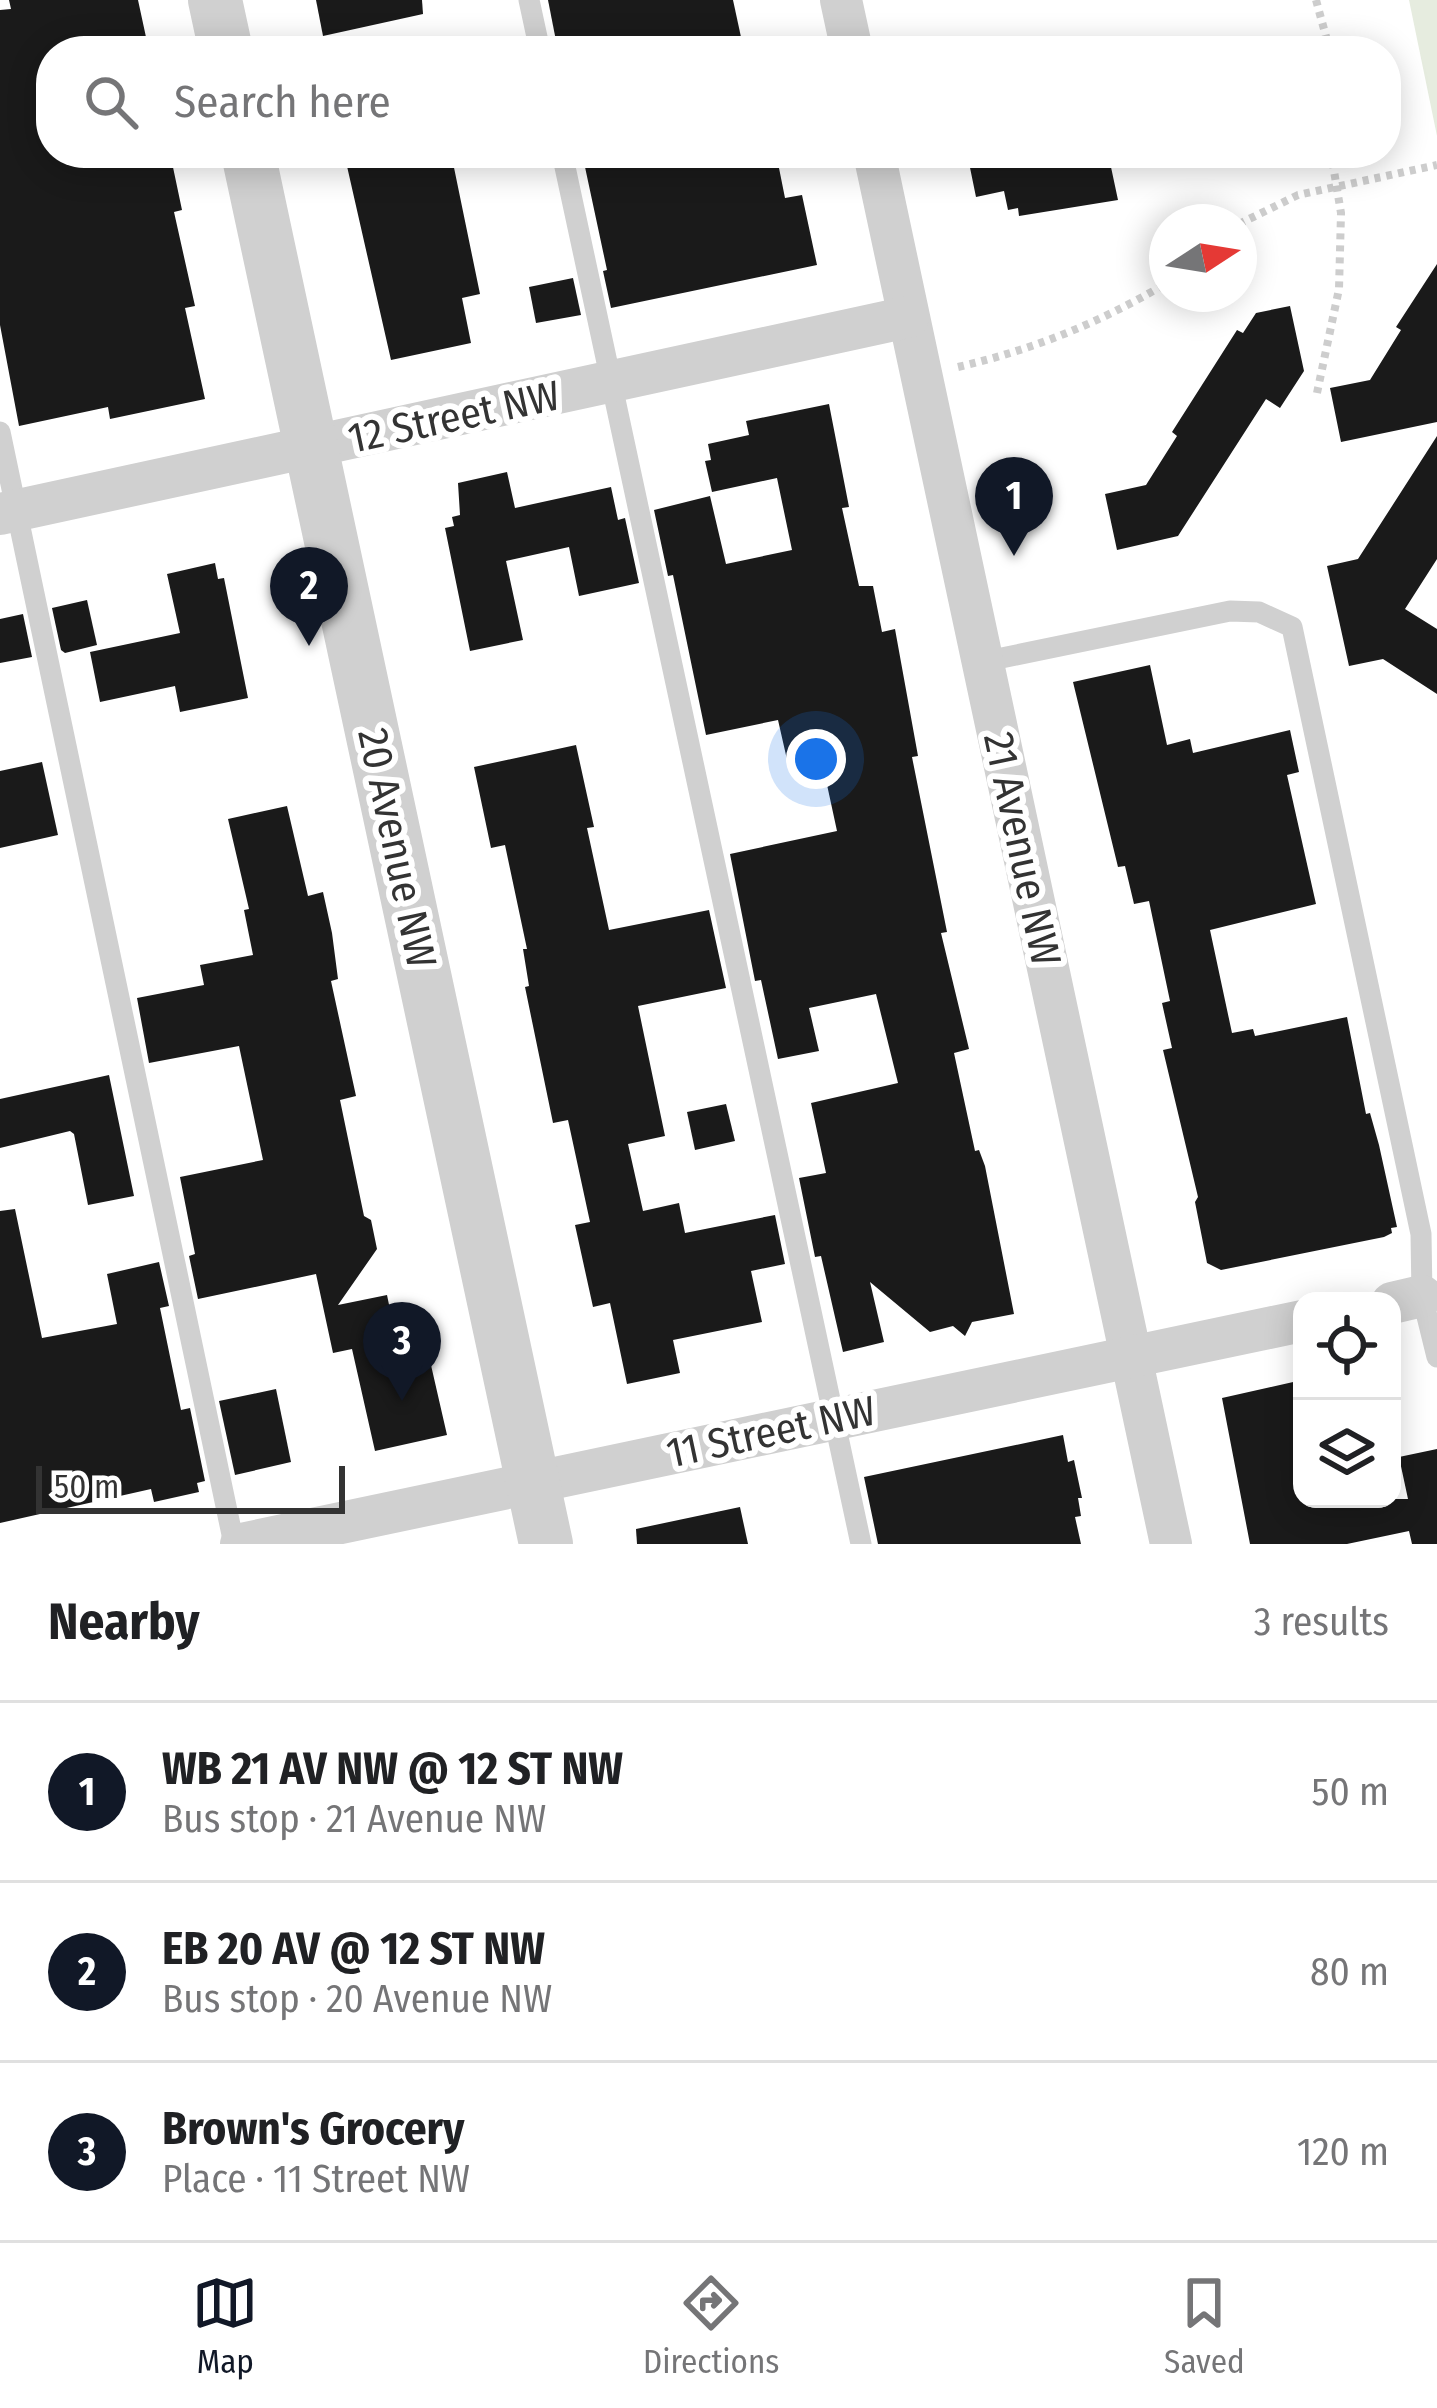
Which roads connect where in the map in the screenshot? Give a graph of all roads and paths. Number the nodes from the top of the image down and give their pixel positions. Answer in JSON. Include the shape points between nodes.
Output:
{"nodes":[{"id":1,"x":215,"y":0,"type":"edge"},
{"id":2,"x":530,"y":0,"type":"edge"},
{"id":3,"x":841,"y":0,"type":"edge"},
{"id":4,"x":1316,"y":0,"type":"edge"},
{"id":5,"x":223,"y":36,"type":"edge"},
{"id":6,"x":537,"y":36,"type":"edge"},
{"id":7,"x":849,"y":36,"type":"edge"},
{"id":8,"x":1326,"y":36,"type":"edge"},
{"id":9,"x":1437,"y":165,"type":"edge"},
{"id":10,"x":251,"y":168,"type":"edge"},
{"id":11,"x":565,"y":168,"type":"edge"},
{"id":12,"x":877,"y":168,"type":"edge"},
{"id":13,"x":1333,"y":168,"type":"edge"},
{"id":14,"x":1336,"y":187,"type":"junction"},
{"id":15,"x":1257,"y":215,"type":"edge"},
{"id":16,"x":1149,"y":293,"type":"edge"},
{"id":17,"x":908,"y":317,"type":"junction"},
{"id":18,"x":611,"y":383,"type":"junction"},
{"id":19,"x":1317,"y":393,"type":"dead end"},
{"id":20,"x":0,"y":432,"type":"edge"},
{"id":21,"x":311,"y":448,"type":"junction"},
{"id":22,"x":8,"y":512,"type":"edge"},
{"id":23,"x":982,"y":662,"type":"junction"},
{"id":24,"x":1407,"y":1300,"type":"edge"},
{"id":25,"x":1293,"y":1323,"type":"edge"},
{"id":26,"x":1131,"y":1356,"type":"junction"},
{"id":27,"x":1437,"y":1357,"type":"edge"},
{"id":28,"x":835,"y":1419,"type":"junction"},
{"id":29,"x":533,"y":1483,"type":"junction"},
{"id":30,"x":238,"y":1544,"type":"edge"},
{"id":31,"x":546,"y":1544,"type":"edge"},
{"id":32,"x":861,"y":1544,"type":"edge"},
{"id":33,"x":1171,"y":1544,"type":"edge"}],
"edges":[{"from":1,"to":5,"type":"street"},
{"from":2,"to":6,"type":"lane"},
{"from":3,"to":7,"type":"street"},
{"from":4,"to":8,"type":"path"},
{"from":9,"to":14,"type":"path"},
{"from":10,"to":21,"type":"street","name":"20 Avenue NW"},
{"from":11,"to":18,"type":"lane"},
{"from":12,"to":17,"type":"street","name":"21 Avenue NW"},
{"from":13,"to":14,"type":"path"},
{"from":14,"to":15,"type":"path"},
{"from":14,"to":19,"type":"path","via":[[1340,289]]},
{"from":16,"to":17,"type":"path","via":[[1082,330],[953,368]]},
{"from":17,"to":18,"type":"street","name":"12 Street NW"},
{"from":17,"to":23,"type":"street","name":"21 Avenue NW"},
{"from":18,"to":21,"type":"street","name":"12 Street NW"},
{"from":18,"to":28,"type":"lane"},
{"from":20,"to":22,"type":"lane"},
{"from":21,"to":22,"type":"street","name":"12 Street NW"},
{"from":21,"to":29,"type":"street","name":"20 Avenue NW"},
{"from":22,"to":30,"type":"lane"},
{"from":23,"to":24,"type":"lane","via":[[1230,611],[1259,611],[1292,628],[1420,1234]]},
{"from":23,"to":26,"type":"street","name":"21 Avenue NW"},
{"from":24,"to":27,"type":"lane"},
{"from":25,"to":26,"type":"street","name":"11 Street NW"},
{"from":26,"to":28,"type":"street","name":"11 Street NW"},
{"from":26,"to":33,"type":"street","name":"21 Avenue NW"},
{"from":28,"to":29,"type":"street","name":"11 Street NW"},
{"from":28,"to":32,"type":"lane"},
{"from":29,"to":30,"type":"street","name":"11 Street NW"},
{"from":29,"to":31,"type":"street","name":"20 Avenue NW"}]}
